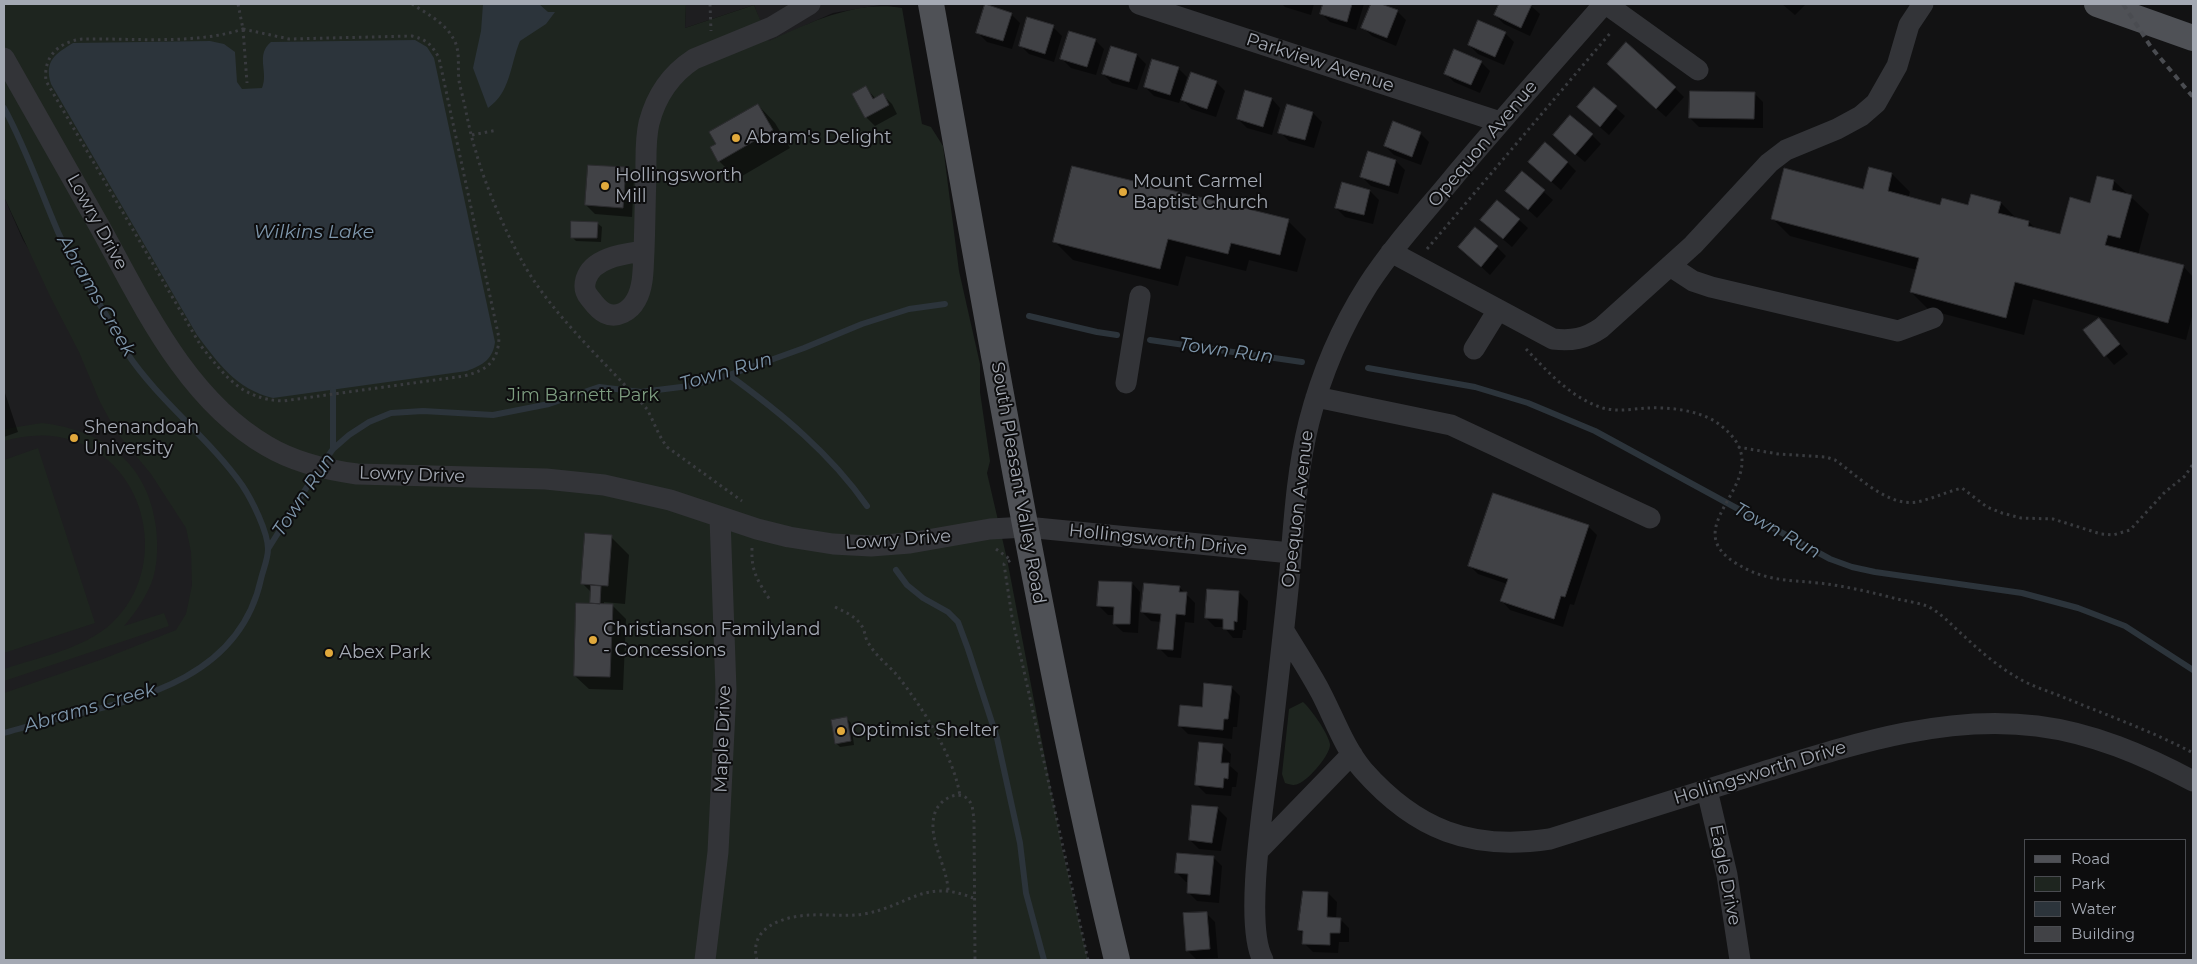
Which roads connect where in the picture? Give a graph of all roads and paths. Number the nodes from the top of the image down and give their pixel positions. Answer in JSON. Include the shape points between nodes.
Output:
{"nodes":[{"id":1,"x":238,"y":4,"type":"edge"},
{"id":2,"x":412,"y":4,"type":"edge"},
{"id":3,"x":810,"y":4,"type":"edge"},
{"id":4,"x":932,"y":4,"type":"edge"},
{"id":5,"x":1139,"y":4,"type":"edge"},
{"id":6,"x":1605,"y":4,"type":"edge"},
{"id":7,"x":1923,"y":4,"type":"edge"},
{"id":8,"x":2097,"y":4,"type":"edge"},
{"id":9,"x":1624,"y":18,"type":"junction"},
{"id":10,"x":243,"y":29,"type":"junction"},
{"id":11,"x":2193,"y":38,"type":"edge"},
{"id":12,"x":4,"y":58,"type":"edge"},
{"id":13,"x":1698,"y":70,"type":"dead end"},
{"id":14,"x":247,"y":83,"type":"dead end"},
{"id":15,"x":1500,"y":122,"type":"junction"},
{"id":16,"x":497,"y":130,"type":"dead end"},
{"id":17,"x":472,"y":135,"type":"junction"},
{"id":18,"x":644,"y":251,"type":"dead end"},
{"id":19,"x":1391,"y":252,"type":"junction"},
{"id":20,"x":1414,"y":264,"type":"junction"},
{"id":21,"x":1670,"y":266,"type":"junction"},
{"id":22,"x":1140,"y":296,"type":"dead end"},
{"id":23,"x":1498,"y":310,"type":"junction"},
{"id":24,"x":1933,"y":318,"type":"dead end"},
{"id":25,"x":1520,"y":343,"type":"dead end"},
{"id":26,"x":1474,"y":349,"type":"dead end"},
{"id":27,"x":1126,"y":383,"type":"dead end"},
{"id":28,"x":1316,"y":397,"type":"junction"},
{"id":29,"x":1738,"y":447,"type":"junction"},
{"id":30,"x":2193,"y":464,"type":"edge"},
{"id":31,"x":742,"y":501,"type":"dead end"},
{"id":32,"x":720,"y":518,"type":"junction"},
{"id":33,"x":1650,"y":518,"type":"dead end"},
{"id":34,"x":1026,"y":527,"type":"junction"},
{"id":35,"x":752,"y":545,"type":"dead end"},
{"id":36,"x":995,"y":548,"type":"dead end"},
{"id":37,"x":1291,"y":553,"type":"junction"},
{"id":38,"x":770,"y":600,"type":"dead end"},
{"id":39,"x":835,"y":607,"type":"dead end"},
{"id":40,"x":1284,"y":631,"type":"junction"},
{"id":41,"x":2193,"y":753,"type":"edge"},
{"id":42,"x":1352,"y":754,"type":"junction"},
{"id":43,"x":2193,"y":781,"type":"edge"},
{"id":44,"x":1707,"y":790,"type":"junction"},
{"id":45,"x":960,"y":796,"type":"junction"},
{"id":46,"x":1259,"y":850,"type":"junction"},
{"id":47,"x":948,"y":890,"type":"junction"},
{"id":48,"x":973,"y":898,"type":"junction"},
{"id":49,"x":705,"y":960,"type":"edge"},
{"id":50,"x":757,"y":960,"type":"edge"},
{"id":51,"x":975,"y":960,"type":"edge"},
{"id":52,"x":1088,"y":960,"type":"edge"},
{"id":53,"x":1117,"y":960,"type":"edge"},
{"id":54,"x":1264,"y":960,"type":"edge"},
{"id":55,"x":1740,"y":960,"type":"edge"}],
"edges":[{"from":1,"to":10,"type":"path"},
{"from":2,"to":17,"type":"path","via":[[447,30],[455,41],[458,78]]},
{"from":3,"to":18,"type":"street","via":[[772,27],[694,59],[668,83],[653,109],[649,125]]},
{"from":4,"to":34,"type":"main road","name":"South Pleasant Valley Road"},
{"from":5,"to":15,"type":"street","name":"Parkview Avenue"},
{"from":6,"to":9,"type":"street"},
{"from":6,"to":15,"type":"street","name":"Opequon Avenue"},
{"from":7,"to":21,"type":"street","via":[[1909,25],[1897,66],[1876,103],[1861,116],[1786,150],[1769,162]]},
{"from":8,"to":11,"type":"main road"},
{"from":9,"to":13,"type":"street"},
{"from":9,"to":20,"type":"path"},
{"from":10,"to":10,"type":"path","via":[[201,38],[70,40],[57,47],[45,72],[46,81],[188,326],[215,364],[253,397],[283,401],[477,373],[493,361],[498,352],[499,338],[439,58],[428,42],[412,36],[288,39]]},
{"from":10,"to":14,"type":"path"},
{"from":12,"to":32,"type":"street","name":"Lowry Drive","via":[[147,311],[176,356],[224,412],[267,446],[287,456],[339,472],[546,479],[604,485],[670,500]]},
{"from":15,"to":19,"type":"street","name":"Opequon Avenue"},
{"from":16,"to":17,"type":"path"},
{"from":17,"to":31,"type":"path","via":[[476,154],[522,262],[557,310],[647,409],[658,436],[667,447]]},
{"from":19,"to":20,"type":"street"},
{"from":19,"to":28,"type":"street","name":"Opequon Avenue","via":[[1367,286],[1341,336]]},
{"from":20,"to":23,"type":"street"},
{"from":21,"to":23,"type":"street","via":[[1601,328],[1589,336],[1571,341],[1553,339]]},
{"from":21,"to":24,"type":"street","via":[[1693,281],[1711,287],[1898,331]]},
{"from":22,"to":27,"type":"street"},
{"from":23,"to":26,"type":"street"},
{"from":25,"to":29,"type":"path","via":[[1565,387],[1603,408],[1674,408],[1694,413],[1714,421],[1728,432]]},
{"from":28,"to":33,"type":"street","via":[[1451,425]]},
{"from":28,"to":37,"type":"street","name":"Opequon Avenue","via":[[1300,467]]},
{"from":29,"to":30,"type":"path","via":[[1831,458],[1885,495],[1904,502],[1924,500],[1964,488],[1982,503],[2002,513],[2021,518],[2053,519],[2113,535],[2130,530]]},
{"from":29,"to":41,"type":"path","via":[[1742,457],[1741,478],[1716,522],[1714,534],[1716,544],[1735,563],[1772,580],[1847,587],[1928,607],[1988,658],[2019,679]]},
{"from":32,"to":34,"type":"street","name":"Lowry Drive","via":[[810,541],[862,545],[910,543],[990,529]]},
{"from":32,"to":49,"type":"street","name":"Maple Drive","via":[[725,717],[718,852]]},
{"from":34,"to":37,"type":"street","name":"Hollingsworth Drive"},
{"from":34,"to":53,"type":"main road","name":"South Pleasant Valley Road","via":[[1065,730]]},
{"from":35,"to":38,"type":"path","via":[[751,564]]},
{"from":36,"to":52,"type":"path","via":[[1011,560],[1004,564],[1012,617]]},
{"from":37,"to":40,"type":"street","name":"Opequon Avenue"},
{"from":39,"to":45,"type":"path","via":[[856,618],[868,644],[897,675],[920,708],[951,761]]},
{"from":40,"to":42,"type":"street","name":"Hollingsworth Drive"},
{"from":40,"to":46,"type":"street","name":"Opequon Avenue"},
{"from":42,"to":44,"type":"street","name":"Hollingsworth Drive","via":[[1398,803],[1424,822],[1472,840],[1527,842],[1550,839]]},
{"from":42,"to":46,"type":"street"},
{"from":43,"to":44,"type":"street","name":"Hollingsworth Drive","via":[[2156,761],[2082,734],[2037,726],[1999,724],[1919,730],[1856,744]]},
{"from":44,"to":55,"type":"street","name":"Eagle Drive","via":[[1727,875]]},
{"from":45,"to":47,"type":"path","via":[[952,795],[941,802],[933,821]]},
{"from":45,"to":48,"type":"path","via":[[972,805],[974,818]]},
{"from":46,"to":54,"type":"street","name":"Opequon Avenue","via":[[1254,922],[1258,951]]},
{"from":47,"to":48,"type":"path"},
{"from":47,"to":50,"type":"path","via":[[921,894],[866,914],[813,914],[781,922],[765,928],[760,934],[754,950]]},
{"from":48,"to":51,"type":"path"}]}
